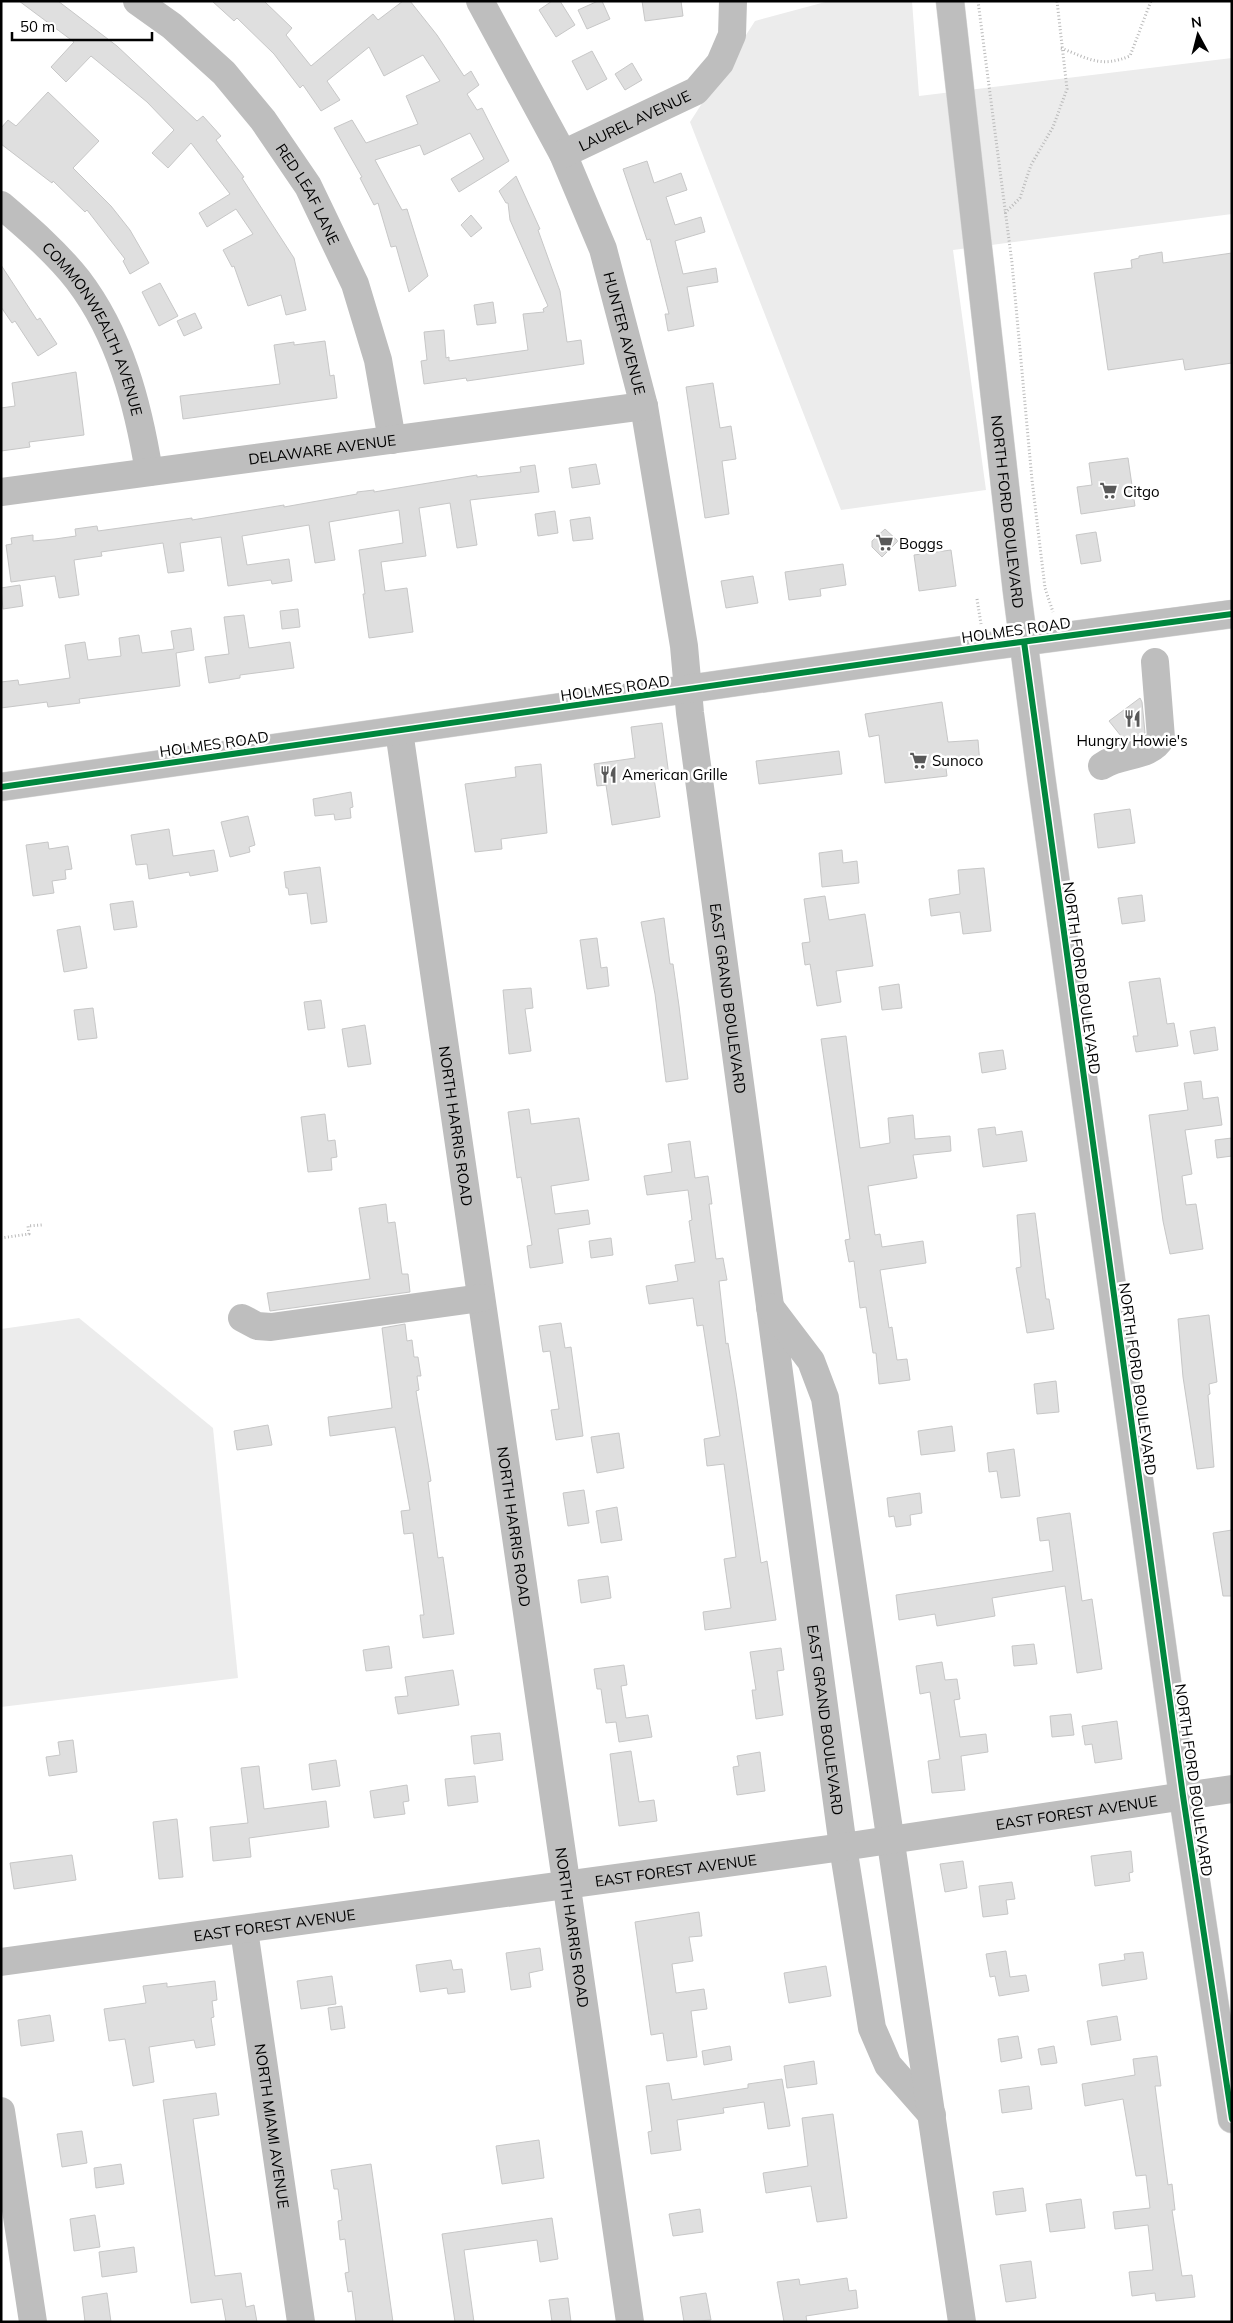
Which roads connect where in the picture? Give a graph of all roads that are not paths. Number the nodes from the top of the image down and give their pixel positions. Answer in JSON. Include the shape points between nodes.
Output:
{"nodes":[{"id":1,"x":138,"y":1,"type":"edge"},
{"id":2,"x":480,"y":1,"type":"edge"},
{"id":3,"x":733,"y":1,"type":"edge"},
{"id":4,"x":950,"y":1,"type":"edge"},
{"id":5,"x":563,"y":154,"type":"junction"},
{"id":6,"x":1,"y":205,"type":"edge"},
{"id":7,"x":644,"y":406,"type":"junction"},
{"id":8,"x":392,"y":440,"type":"junction"},
{"id":9,"x":148,"y":472,"type":"junction"},
{"id":10,"x":1,"y":492,"type":"edge"},
{"id":11,"x":1232,"y":614,"type":"edge"},
{"id":12,"x":1024,"y":642,"type":"junction"},
{"id":13,"x":1155,"y":662,"type":"dead end"},
{"id":14,"x":688,"y":690,"type":"junction"},
{"id":15,"x":399,"y":731,"type":"junction"},
{"id":16,"x":1102,"y":766,"type":"dead end"},
{"id":17,"x":1,"y":787,"type":"edge"},
{"id":18,"x":481,"y":1298,"type":"junction"},
{"id":19,"x":769,"y":1306,"type":"junction"},
{"id":20,"x":242,"y":1318,"type":"dead end"},
{"id":21,"x":1232,"y":1790,"type":"edge"},
{"id":22,"x":1183,"y":1796,"type":"junction"},
{"id":23,"x":892,"y":1840,"type":"junction"},
{"id":24,"x":843,"y":1847,"type":"junction"},
{"id":25,"x":566,"y":1884,"type":"junction"},
{"id":26,"x":244,"y":1930,"type":"junction"},
{"id":27,"x":1,"y":1962,"type":"edge"},
{"id":28,"x":1,"y":2111,"type":"edge"},
{"id":29,"x":932,"y":2115,"type":"junction"},
{"id":30,"x":1232,"y":2119,"type":"edge"},
{"id":31,"x":33,"y":2322,"type":"edge"},
{"id":32,"x":301,"y":2322,"type":"edge"},
{"id":33,"x":630,"y":2322,"type":"edge"},
{"id":34,"x":962,"y":2322,"type":"edge"}],
"edges":[{"from":1,"to":8,"type":"street","name":"RED LEAF LANE","via":[[172,26],[224,73],[263,120],[308,186],[355,284],[378,360]]},
{"from":2,"to":5,"type":"street","name":"HUNTER AVENUE"},
{"from":3,"to":5,"type":"street","name":"LAUREL AVENUE","via":[[732,34],[720,63],[696,91]]},
{"from":4,"to":12,"type":"street","name":"NORTH FORD BOULEVARD"},
{"from":5,"to":7,"type":"street","name":"HUNTER AVENUE","via":[[603,249]]},
{"from":6,"to":9,"type":"street","name":"COMMONWEALTH AVENUE","via":[[56,255],[78,281],[109,331],[133,392]]},
{"from":7,"to":8,"type":"street","name":"DELAWARE AVENUE"},
{"from":7,"to":14,"type":"street","name":"HUNTER AVENUE","via":[[684,646]]},
{"from":8,"to":9,"type":"street","name":"DELAWARE AVENUE"},
{"from":9,"to":10,"type":"street","name":"DELAWARE AVENUE"},
{"from":11,"to":12,"type":"street","name":"HOLMES ROAD"},
{"from":12,"to":14,"type":"street","name":"HOLMES ROAD"},
{"from":12,"to":22,"type":"street","name":"NORTH FORD BOULEVARD"},
{"from":13,"to":16,"type":"street","via":[[1161,738],[1158,744],[1145,752],[1121,756]]},
{"from":14,"to":15,"type":"street","name":"HOLMES ROAD"},
{"from":14,"to":19,"type":"street","name":"EAST GRAND BOULEVARD"},
{"from":15,"to":17,"type":"street","name":"HOLMES ROAD"},
{"from":15,"to":18,"type":"street","name":"NORTH HARRIS ROAD"},
{"from":18,"to":20,"type":"street","via":[[271,1327],[257,1326]]},
{"from":18,"to":25,"type":"street","name":"NORTH HARRIS ROAD"},
{"from":19,"to":23,"type":"street","name":"EAST GRAND BOULEVARD","via":[[811,1361],[825,1398]]},
{"from":19,"to":24,"type":"street","name":"EAST GRAND BOULEVARD"},
{"from":21,"to":22,"type":"street","name":"EAST FOREST AVENUE"},
{"from":22,"to":23,"type":"street","name":"EAST FOREST AVENUE"},
{"from":22,"to":30,"type":"street","name":"NORTH FORD BOULEVARD"},
{"from":23,"to":24,"type":"street","name":"EAST FOREST AVENUE"},
{"from":23,"to":29,"type":"street","name":"EAST GRAND BOULEVARD"},
{"from":24,"to":25,"type":"street","name":"EAST FOREST AVENUE"},
{"from":24,"to":29,"type":"street","name":"EAST GRAND BOULEVARD","via":[[872,2028],[888,2065]]},
{"from":25,"to":26,"type":"street","name":"EAST FOREST AVENUE"},
{"from":25,"to":33,"type":"street","name":"NORTH HARRIS ROAD"},
{"from":26,"to":27,"type":"street","name":"EAST FOREST AVENUE"},
{"from":26,"to":32,"type":"street","name":"NORTH MIAMI AVENUE"},
{"from":28,"to":31,"type":"street"},
{"from":29,"to":34,"type":"street","name":"EAST GRAND BOULEVARD"}]}
